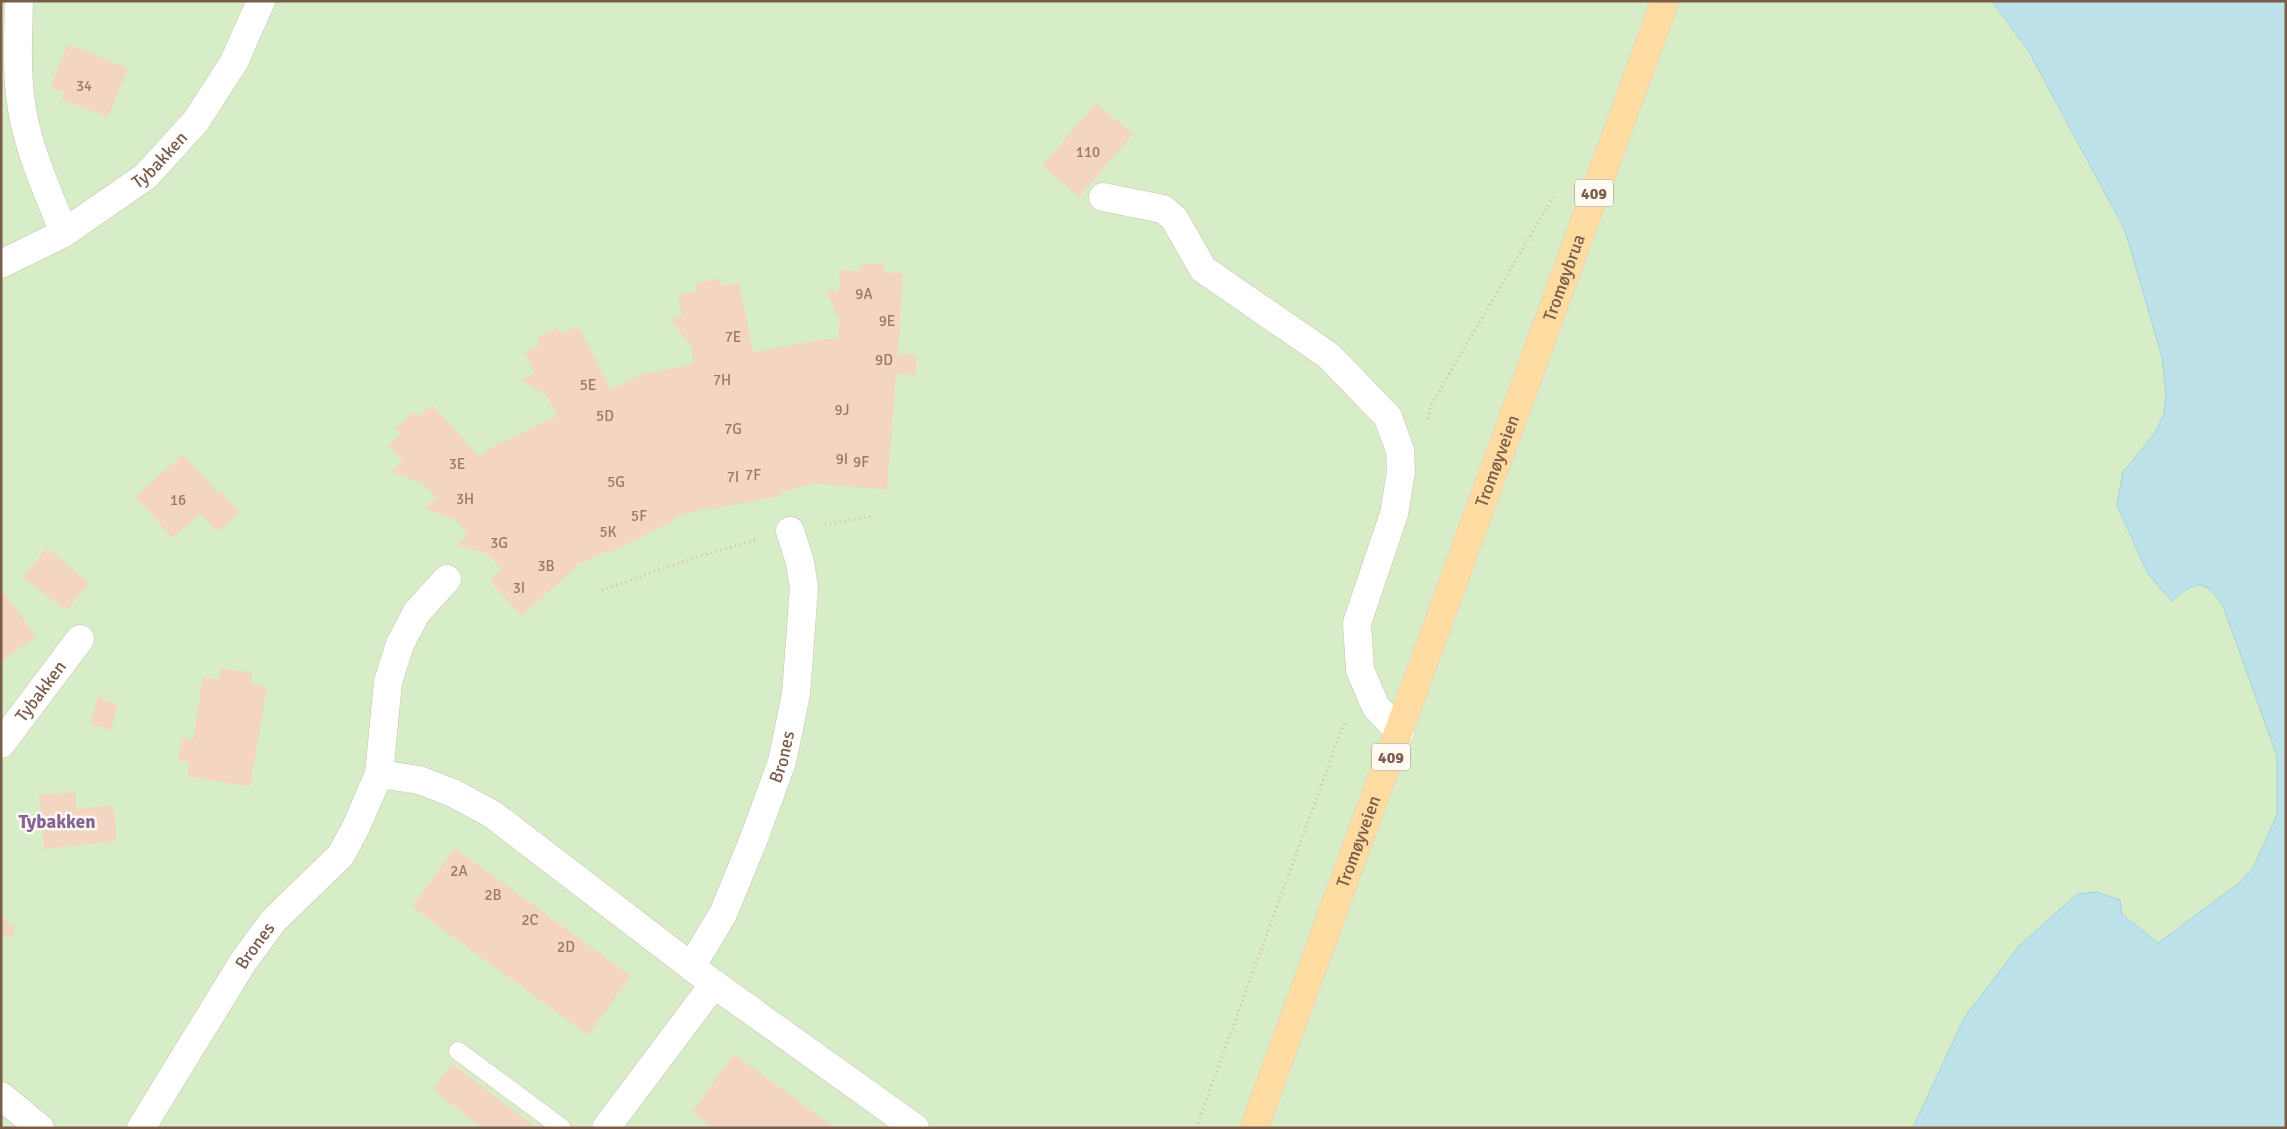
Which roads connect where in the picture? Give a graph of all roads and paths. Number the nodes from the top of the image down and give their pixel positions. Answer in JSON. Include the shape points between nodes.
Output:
{"nodes":[{"id":1,"x":19,"y":1,"type":"edge"},
{"id":2,"x":261,"y":1,"type":"edge"},
{"id":3,"x":1665,"y":1,"type":"edge"},
{"id":4,"x":1554,"y":196,"type":"dead end"},
{"id":5,"x":1104,"y":197,"type":"dead end"},
{"id":6,"x":64,"y":232,"type":"junction"},
{"id":7,"x":1,"y":264,"type":"edge"},
{"id":8,"x":1524,"y":385,"type":"joint"},
{"id":9,"x":1428,"y":420,"type":"dead end"},
{"id":10,"x":873,"y":516,"type":"dead end"},
{"id":11,"x":790,"y":531,"type":"junction"},
{"id":12,"x":447,"y":579,"type":"dead end"},
{"id":13,"x":602,"y":590,"type":"dead end"},
{"id":14,"x":80,"y":639,"type":"dead end"},
{"id":15,"x":1360,"y":670,"type":"junction"},
{"id":16,"x":1400,"y":732,"type":"junction"},
{"id":17,"x":1,"y":744,"type":"edge"},
{"id":18,"x":379,"y":774,"type":"junction"},
{"id":19,"x":691,"y":967,"type":"junction"},
{"id":20,"x":714,"y":984,"type":"junction"},
{"id":21,"x":458,"y":1051,"type":"dead end"},
{"id":22,"x":1,"y":1096,"type":"edge"},
{"id":23,"x":40,"y":1128,"type":"edge"},
{"id":24,"x":141,"y":1128,"type":"edge"},
{"id":25,"x":562,"y":1128,"type":"edge"},
{"id":26,"x":606,"y":1128,"type":"edge"},
{"id":27,"x":915,"y":1128,"type":"edge"},
{"id":28,"x":1196,"y":1128,"type":"edge"},
{"id":29,"x":1254,"y":1128,"type":"edge"}],
"edges":[{"from":1,"to":6,"type":"street","via":[[17,48],[22,109],[32,152]]},
{"from":2,"to":6,"type":"street","name":"Tybakken","via":[[234,62],[196,121],[146,176]]},
{"from":3,"to":8,"type":"main road","name":"Tromøybrua","number":"409"},
{"from":4,"to":9,"type":"path","via":[[1431,405]]},
{"from":5,"to":15,"type":"street","via":[[1163,209],[1174,218],[1203,269],[1330,356],[1388,417],[1400,451],[1401,471],[1394,514],[1357,623]]},
{"from":6,"to":7,"type":"street","name":"Tybakken"},
{"from":8,"to":16,"type":"main road","name":"Tromøyveien","number":"409"},
{"from":10,"to":11,"type":"path"},
{"from":11,"to":13,"type":"path","via":[[697,556]]},
{"from":11,"to":19,"type":"street","name":"Brones","via":[[804,588],[796,694],[782,762],[723,914]]},
{"from":12,"to":18,"type":"street","name":"Brones","via":[[417,612],[400,644],[388,682]]},
{"from":14,"to":17,"type":"street","name":"Tybakken"},
{"from":15,"to":16,"type":"street","via":[[1376,707]]},
{"from":15,"to":28,"type":"path","via":[[1338,741]]},
{"from":16,"to":29,"type":"main road","name":"Tromøyveien","number":"409"},
{"from":18,"to":19,"type":"street","via":[[419,780],[453,793],[492,814]]},
{"from":18,"to":24,"type":"street","name":"Brones","via":[[341,855],[273,921],[242,962]]},
{"from":19,"to":20,"type":"street"},
{"from":20,"to":26,"type":"street"},
{"from":20,"to":27,"type":"street"},
{"from":21,"to":25,"type":"lane"},
{"from":22,"to":23,"type":"street"}]}
